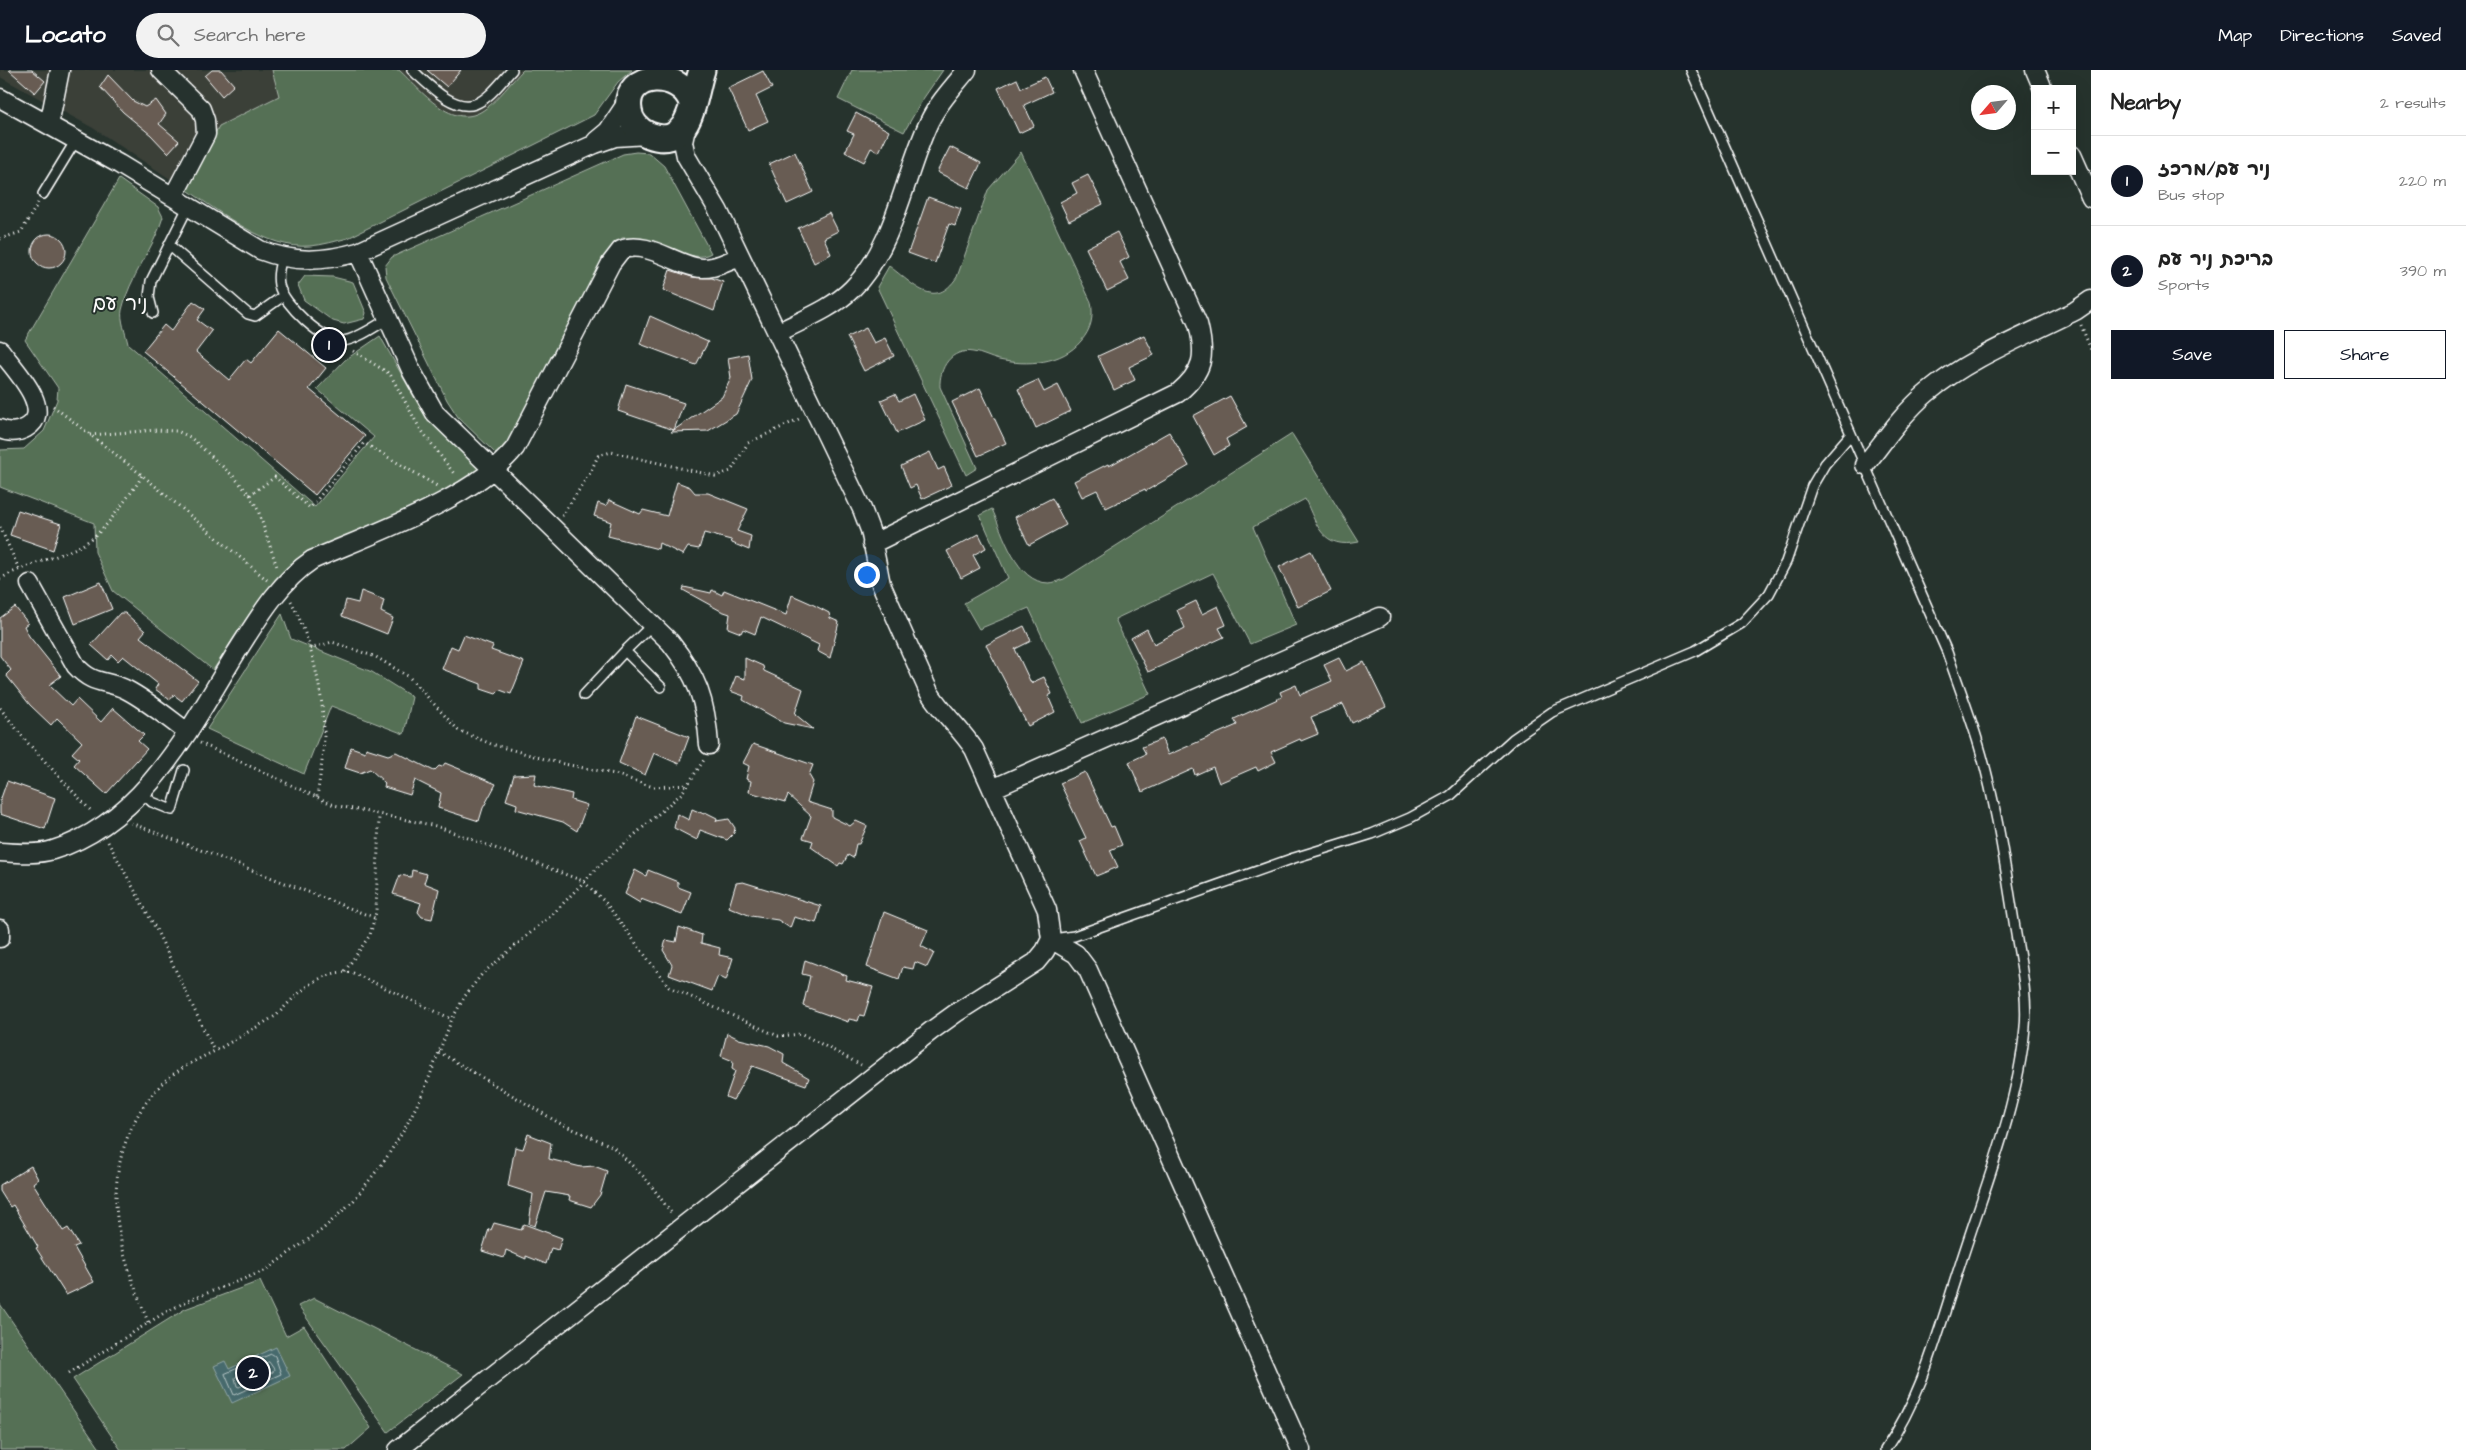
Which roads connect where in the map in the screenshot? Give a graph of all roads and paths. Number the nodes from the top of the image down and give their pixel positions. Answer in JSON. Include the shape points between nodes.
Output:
{"nodes":[{"id":1,"x":60,"y":70,"type":"edge"},
{"id":2,"x":161,"y":70,"type":"edge"},
{"id":3,"x":412,"y":70,"type":"edge"},
{"id":4,"x":512,"y":70,"type":"edge"},
{"id":5,"x":702,"y":70,"type":"edge"},
{"id":6,"x":968,"y":70,"type":"edge"},
{"id":7,"x":1083,"y":70,"type":"edge"},
{"id":8,"x":1691,"y":70,"type":"edge"},
{"id":9,"x":2035,"y":70,"type":"edge"},
{"id":10,"x":675,"y":72,"type":"edge"},
{"id":11,"x":2041,"y":85,"type":"edge"},
{"id":12,"x":0,"y":99,"type":"edge"},
{"id":13,"x":628,"y":101,"type":"junction"},
{"id":14,"x":690,"y":113,"type":"junction"},
{"id":15,"x":49,"y":126,"type":"junction"},
{"id":16,"x":652,"y":136,"type":"junction"},
{"id":17,"x":76,"y":140,"type":"junction"},
{"id":18,"x":591,"y":146,"type":"junction"},
{"id":19,"x":2076,"y":164,"type":"edge"},
{"id":20,"x":693,"y":170,"type":"junction"},
{"id":21,"x":44,"y":194,"type":"joint"},
{"id":22,"x":173,"y":198,"type":"junction"},
{"id":23,"x":2091,"y":198,"type":"edge"},
{"id":24,"x":188,"y":207,"type":"junction"},
{"id":25,"x":0,"y":239,"type":"edge"},
{"id":26,"x":169,"y":245,"type":"junction"},
{"id":27,"x":358,"y":252,"type":"junction"},
{"id":28,"x":740,"y":257,"type":"junction"},
{"id":29,"x":282,"y":258,"type":"junction"},
{"id":30,"x":283,"y":296,"type":"junction"},
{"id":31,"x":2091,"y":300,"type":"edge"},
{"id":32,"x":2075,"y":312,"type":"junction"},
{"id":33,"x":153,"y":313,"type":"dead end"},
{"id":34,"x":388,"y":319,"type":"junction"},
{"id":35,"x":777,"y":333,"type":"junction"},
{"id":36,"x":333,"y":340,"type":"junction"},
{"id":37,"x":0,"y":350,"type":"edge"},
{"id":38,"x":2091,"y":350,"type":"edge"},
{"id":39,"x":27,"y":386,"type":"junction"},
{"id":40,"x":815,"y":411,"type":"junction"},
{"id":41,"x":0,"y":429,"type":"edge"},
{"id":42,"x":90,"y":434,"type":"junction"},
{"id":43,"x":1851,"y":434,"type":"junction"},
{"id":44,"x":1865,"y":465,"type":"junction"},
{"id":45,"x":494,"y":471,"type":"junction"},
{"id":46,"x":142,"y":474,"type":"junction"},
{"id":47,"x":459,"y":492,"type":"junction"},
{"id":48,"x":250,"y":495,"type":"junction"},
{"id":49,"x":0,"y":527,"type":"edge"},
{"id":50,"x":554,"y":528,"type":"junction"},
{"id":51,"x":872,"y":544,"type":"junction"},
{"id":52,"x":19,"y":568,"type":"junction"},
{"id":53,"x":0,"y":579,"type":"edge"},
{"id":54,"x":30,"y":584,"type":"joint"},
{"id":55,"x":282,"y":588,"type":"junction"},
{"id":56,"x":1380,"y":617,"type":"dead end"},
{"id":57,"x":652,"y":624,"type":"junction"},
{"id":58,"x":310,"y":649,"type":"junction"},
{"id":59,"x":626,"y":651,"type":"junction"},
{"id":60,"x":661,"y":687,"type":"dead end"},
{"id":61,"x":584,"y":695,"type":"dead end"},
{"id":62,"x":0,"y":708,"type":"edge"},
{"id":63,"x":0,"y":715,"type":"edge"},
{"id":64,"x":5,"y":715,"type":"junction"},
{"id":65,"x":186,"y":734,"type":"junction"},
{"id":66,"x":709,"y":745,"type":"joint"},
{"id":67,"x":184,"y":770,"type":"dead end"},
{"id":68,"x":688,"y":785,"type":"junction"},
{"id":69,"x":992,"y":789,"type":"junction"},
{"id":70,"x":140,"y":792,"type":"junction"},
{"id":71,"x":318,"y":797,"type":"junction"},
{"id":72,"x":379,"y":815,"type":"junction"},
{"id":73,"x":115,"y":816,"type":"junction"},
{"id":74,"x":100,"y":827,"type":"junction"},
{"id":75,"x":0,"y":852,"type":"edge"},
{"id":76,"x":584,"y":881,"type":"junction"},
{"id":77,"x":375,"y":918,"type":"junction"},
{"id":78,"x":0,"y":929,"type":"edge"},
{"id":79,"x":0,"y":938,"type":"edge"},
{"id":80,"x":1051,"y":940,"type":"junction"},
{"id":81,"x":345,"y":971,"type":"junction"},
{"id":82,"x":452,"y":1019,"type":"junction"},
{"id":83,"x":214,"y":1051,"type":"junction"},
{"id":84,"x":439,"y":1052,"type":"junction"},
{"id":85,"x":877,"y":1074,"type":"junction"},
{"id":86,"x":682,"y":1227,"type":"junction"},
{"id":87,"x":148,"y":1322,"type":"junction"},
{"id":88,"x":69,"y":1373,"type":"dead end"},
{"id":89,"x":398,"y":1450,"type":"edge"},
{"id":90,"x":1301,"y":1450,"type":"edge"},
{"id":91,"x":1885,"y":1450,"type":"edge"}],
"edges":[{"from":1,"to":15,"type":"street"},
{"from":2,"to":22,"type":"street","via":[[201,109],[205,120],[206,134]]},
{"from":3,"to":4,"type":"lane","via":[[443,98],[474,105]]},
{"from":5,"to":14,"type":"main road"},
{"from":6,"to":35,"type":"street","via":[[930,120],[872,267],[852,290],[823,310]]},
{"from":7,"to":51,"type":"street","via":[[1198,324],[1203,344],[1200,367],[1194,379],[1178,394]]},
{"from":8,"to":43,"type":"lane"},
{"from":9,"to":11,"type":"street"},
{"from":10,"to":13,"type":"main road","via":[[643,78],[636,84]]},
{"from":10,"to":14,"type":"main road","via":[[688,88]]},
{"from":12,"to":15,"type":"street"},
{"from":13,"to":16,"type":"main road","via":[[632,121]]},
{"from":13,"to":18,"type":"street","via":[[608,130]]},
{"from":14,"to":16,"type":"main road","via":[[674,135]]},
{"from":14,"to":20,"type":"street","via":[[683,142]]},
{"from":15,"to":17,"type":"street"},
{"from":16,"to":18,"type":"street","via":[[615,137]]},
{"from":16,"to":20,"type":"street"},
{"from":17,"to":21,"type":"lane"},
{"from":17,"to":22,"type":"street"},
{"from":18,"to":27,"type":"street"},
{"from":19,"to":23,"type":"street"},
{"from":20,"to":28,"type":"street","via":[[718,210]]},
{"from":21,"to":25,"type":"path","via":[[21,232]]},
{"from":22,"to":24,"type":"street"},
{"from":24,"to":26,"type":"lane"},
{"from":24,"to":29,"type":"street","via":[[260,250]]},
{"from":26,"to":30,"type":"lane","via":[[248,314],[255,316]]},
{"from":26,"to":33,"type":"lane","via":[[151,281],[149,297]]},
{"from":27,"to":29,"type":"street","via":[[319,260]]},
{"from":27,"to":34,"type":"street"},
{"from":28,"to":35,"type":"street"},
{"from":28,"to":45,"type":"street","via":[[701,268],[638,246],[622,250],[611,263],[515,448]]},
{"from":29,"to":30,"type":"lane","via":[[278,271]]},
{"from":30,"to":36,"type":"lane","via":[[287,303]]},
{"from":31,"to":32,"type":"street"},
{"from":32,"to":38,"type":"path"},
{"from":32,"to":44,"type":"street","via":[[1968,365],[1927,393]]},
{"from":34,"to":36,"type":"lane","via":[[351,339]]},
{"from":34,"to":45,"type":"street","via":[[435,413]]},
{"from":35,"to":40,"type":"street"},
{"from":36,"to":47,"type":"path","via":[[390,374]]},
{"from":37,"to":39,"type":"street"},
{"from":39,"to":41,"type":"street","via":[[36,401],[34,420],[20,432]]},
{"from":39,"to":42,"type":"path"},
{"from":40,"to":50,"type":"path","via":[[748,443],[731,471],[715,476],[611,452],[598,456]]},
{"from":40,"to":51,"type":"street","via":[[862,509]]},
{"from":42,"to":46,"type":"path"},
{"from":42,"to":48,"type":"path","via":[[177,431],[190,437]]},
{"from":43,"to":44,"type":"lane"},
{"from":43,"to":80,"type":"lane","via":[[1825,464],[1812,486],[1786,562],[1769,594],[1742,623],[1695,651],[1552,712],[1513,739],[1450,796],[1410,818],[1372,834],[1074,936]]},
{"from":44,"to":91,"type":"lane","via":[[1947,652],[1977,739],[2006,869],[2023,979],[2026,1025],[2020,1064],[2002,1133],[1928,1363],[1903,1424]]},
{"from":45,"to":47,"type":"street"},
{"from":45,"to":50,"type":"street"},
{"from":46,"to":52,"type":"path","via":[[94,538],[79,547]]},
{"from":46,"to":55,"type":"path"},
{"from":47,"to":48,"type":"path","via":[[364,443],[310,508],[275,477]]},
{"from":47,"to":55,"type":"street","via":[[312,560]]},
{"from":48,"to":55,"type":"path","via":[[258,510]]},
{"from":49,"to":52,"type":"path"},
{"from":50,"to":57,"type":"street"},
{"from":51,"to":69,"type":"street","via":[[881,584],[929,692],[939,709],[963,732]]},
{"from":52,"to":53,"type":"path"},
{"from":52,"to":54,"type":"path"},
{"from":54,"to":65,"type":"street","via":[[76,666],[86,677],[116,684],[129,691]]},
{"from":55,"to":58,"type":"path","via":[[302,620]]},
{"from":55,"to":65,"type":"street","via":[[251,629]]},
{"from":56,"to":69,"type":"street"},
{"from":57,"to":59,"type":"lane"},
{"from":57,"to":66,"type":"street","via":[[689,665],[700,688]]},
{"from":58,"to":68,"type":"path","via":[[332,642],[376,657],[408,677],[458,730],[491,744],[653,786]]},
{"from":58,"to":71,"type":"path","via":[[324,731]]},
{"from":59,"to":60,"type":"lane"},
{"from":59,"to":61,"type":"lane"},
{"from":62,"to":64,"type":"path"},
{"from":63,"to":64,"type":"path"},
{"from":64,"to":74,"type":"path","via":[[89,807]]},
{"from":65,"to":70,"type":"street","via":[[159,773]]},
{"from":65,"to":71,"type":"path"},
{"from":66,"to":68,"type":"path","via":[[703,764]]},
{"from":67,"to":70,"type":"lane","via":[[172,810],[152,802]]},
{"from":68,"to":76,"type":"path"},
{"from":69,"to":80,"type":"street","via":[[1047,910]]},
{"from":70,"to":73,"type":"street"},
{"from":71,"to":72,"type":"path","via":[[334,805]]},
{"from":72,"to":76,"type":"path","via":[[436,826]]},
{"from":72,"to":77,"type":"path"},
{"from":73,"to":74,"type":"street"},
{"from":73,"to":77,"type":"path"},
{"from":74,"to":75,"type":"street","via":[[51,851]]},
{"from":74,"to":83,"type":"path","via":[[156,930]]},
{"from":76,"to":82,"type":"path","via":[[554,913],[482,974]]},
{"from":76,"to":85,"type":"path","via":[[605,902],[669,987],[778,1036],[802,1034]]},
{"from":77,"to":81,"type":"path","via":[[370,935]]},
{"from":78,"to":79,"type":"street"},
{"from":80,"to":85,"type":"street","via":[[1036,962],[956,1013]]},
{"from":80,"to":90,"type":"street","via":[[1076,954],[1088,970]]},
{"from":81,"to":82,"type":"path"},
{"from":81,"to":83,"type":"path","via":[[325,975],[277,1015]]},
{"from":82,"to":84,"type":"path"},
{"from":83,"to":87,"type":"path","via":[[166,1080],[145,1104],[129,1129],[116,1170],[118,1231]]},
{"from":84,"to":86,"type":"path","via":[[559,1122],[612,1146],[647,1180]]},
{"from":84,"to":87,"type":"path","via":[[423,1093],[385,1160],[354,1200],[323,1229],[264,1271],[192,1299]]},
{"from":85,"to":86,"type":"street"},
{"from":86,"to":89,"type":"street"},
{"from":87,"to":88,"type":"path"}]}
